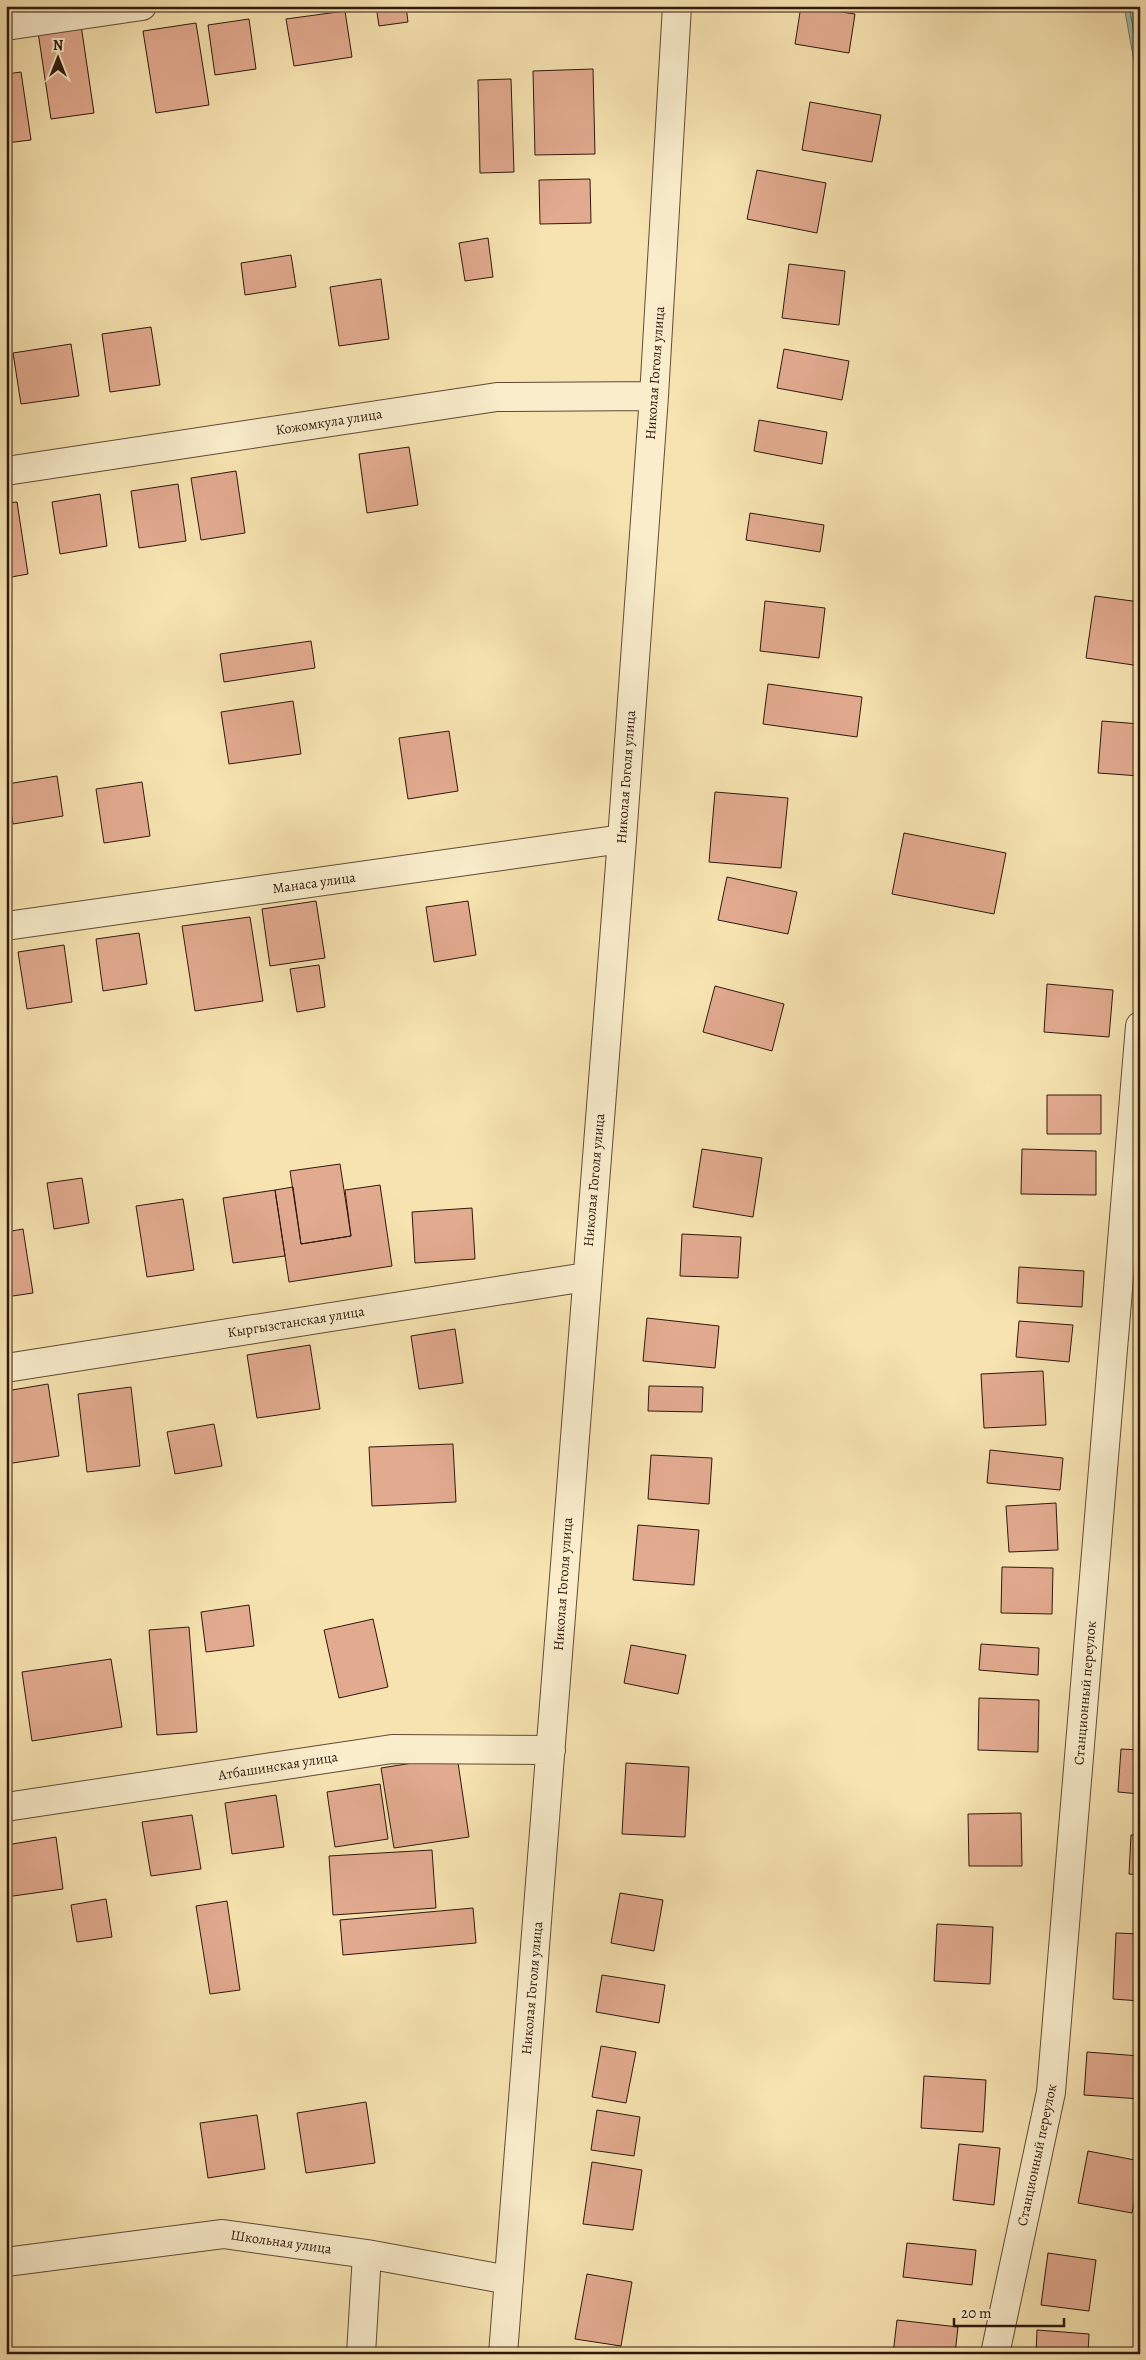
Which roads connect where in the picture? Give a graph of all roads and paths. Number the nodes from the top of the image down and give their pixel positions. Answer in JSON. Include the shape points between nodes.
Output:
{"nodes":[{"id":1,"x":142,"y":6,"type":"edge"},
{"id":2,"x":677,"y":6,"type":"edge"},
{"id":3,"x":6,"y":26,"type":"edge"},
{"id":4,"x":654,"y":396,"type":"junction"},
{"id":5,"x":6,"y":470,"type":"edge"},
{"id":6,"x":622,"y":839,"type":"junction"},
{"id":7,"x":6,"y":926,"type":"edge"},
{"id":8,"x":1140,"y":1026,"type":"edge"},
{"id":9,"x":586,"y":1277,"type":"junction"},
{"id":10,"x":6,"y":1368,"type":"edge"},
{"id":11,"x":551,"y":1750,"type":"junction"},
{"id":12,"x":6,"y":1807,"type":"edge"},
{"id":13,"x":367,"y":2254,"type":"junction"},
{"id":14,"x":6,"y":2262,"type":"edge"},
{"id":15,"x":509,"y":2280,"type":"junction"},
{"id":16,"x":361,"y":2354,"type":"edge"},
{"id":17,"x":503,"y":2354,"type":"edge"},
{"id":18,"x":995,"y":2354,"type":"edge"}],
"edges":[{"from":1,"to":3,"type":"street"},
{"from":2,"to":4,"type":"street","name":"Николая Гоголя улица"},
{"from":4,"to":5,"type":"street","name":"Кожомкула улица","via":[[497,397]]},
{"from":4,"to":6,"type":"street","name":"Николая Гоголя улица"},
{"from":6,"to":7,"type":"street","name":"Манаса улица"},
{"from":6,"to":9,"type":"street","name":"Николая Гоголя улица"},
{"from":8,"to":18,"type":"street","name":"Станционный переулок","via":[[1052,2092]]},
{"from":9,"to":10,"type":"street","name":"Кыргызстанская улица"},
{"from":9,"to":11,"type":"street","name":"Николая Гоголя улица"},
{"from":11,"to":12,"type":"street","name":"Атбашинская улица","via":[[392,1749]]},
{"from":11,"to":15,"type":"street","name":"Николая Гоголя улица"},
{"from":13,"to":14,"type":"street","name":"Школьная улица","via":[[222,2234]]},
{"from":13,"to":15,"type":"street","name":"Школьная улица"},
{"from":13,"to":16,"type":"street"},
{"from":15,"to":17,"type":"street","name":"Николая Гоголя улица"}]}
